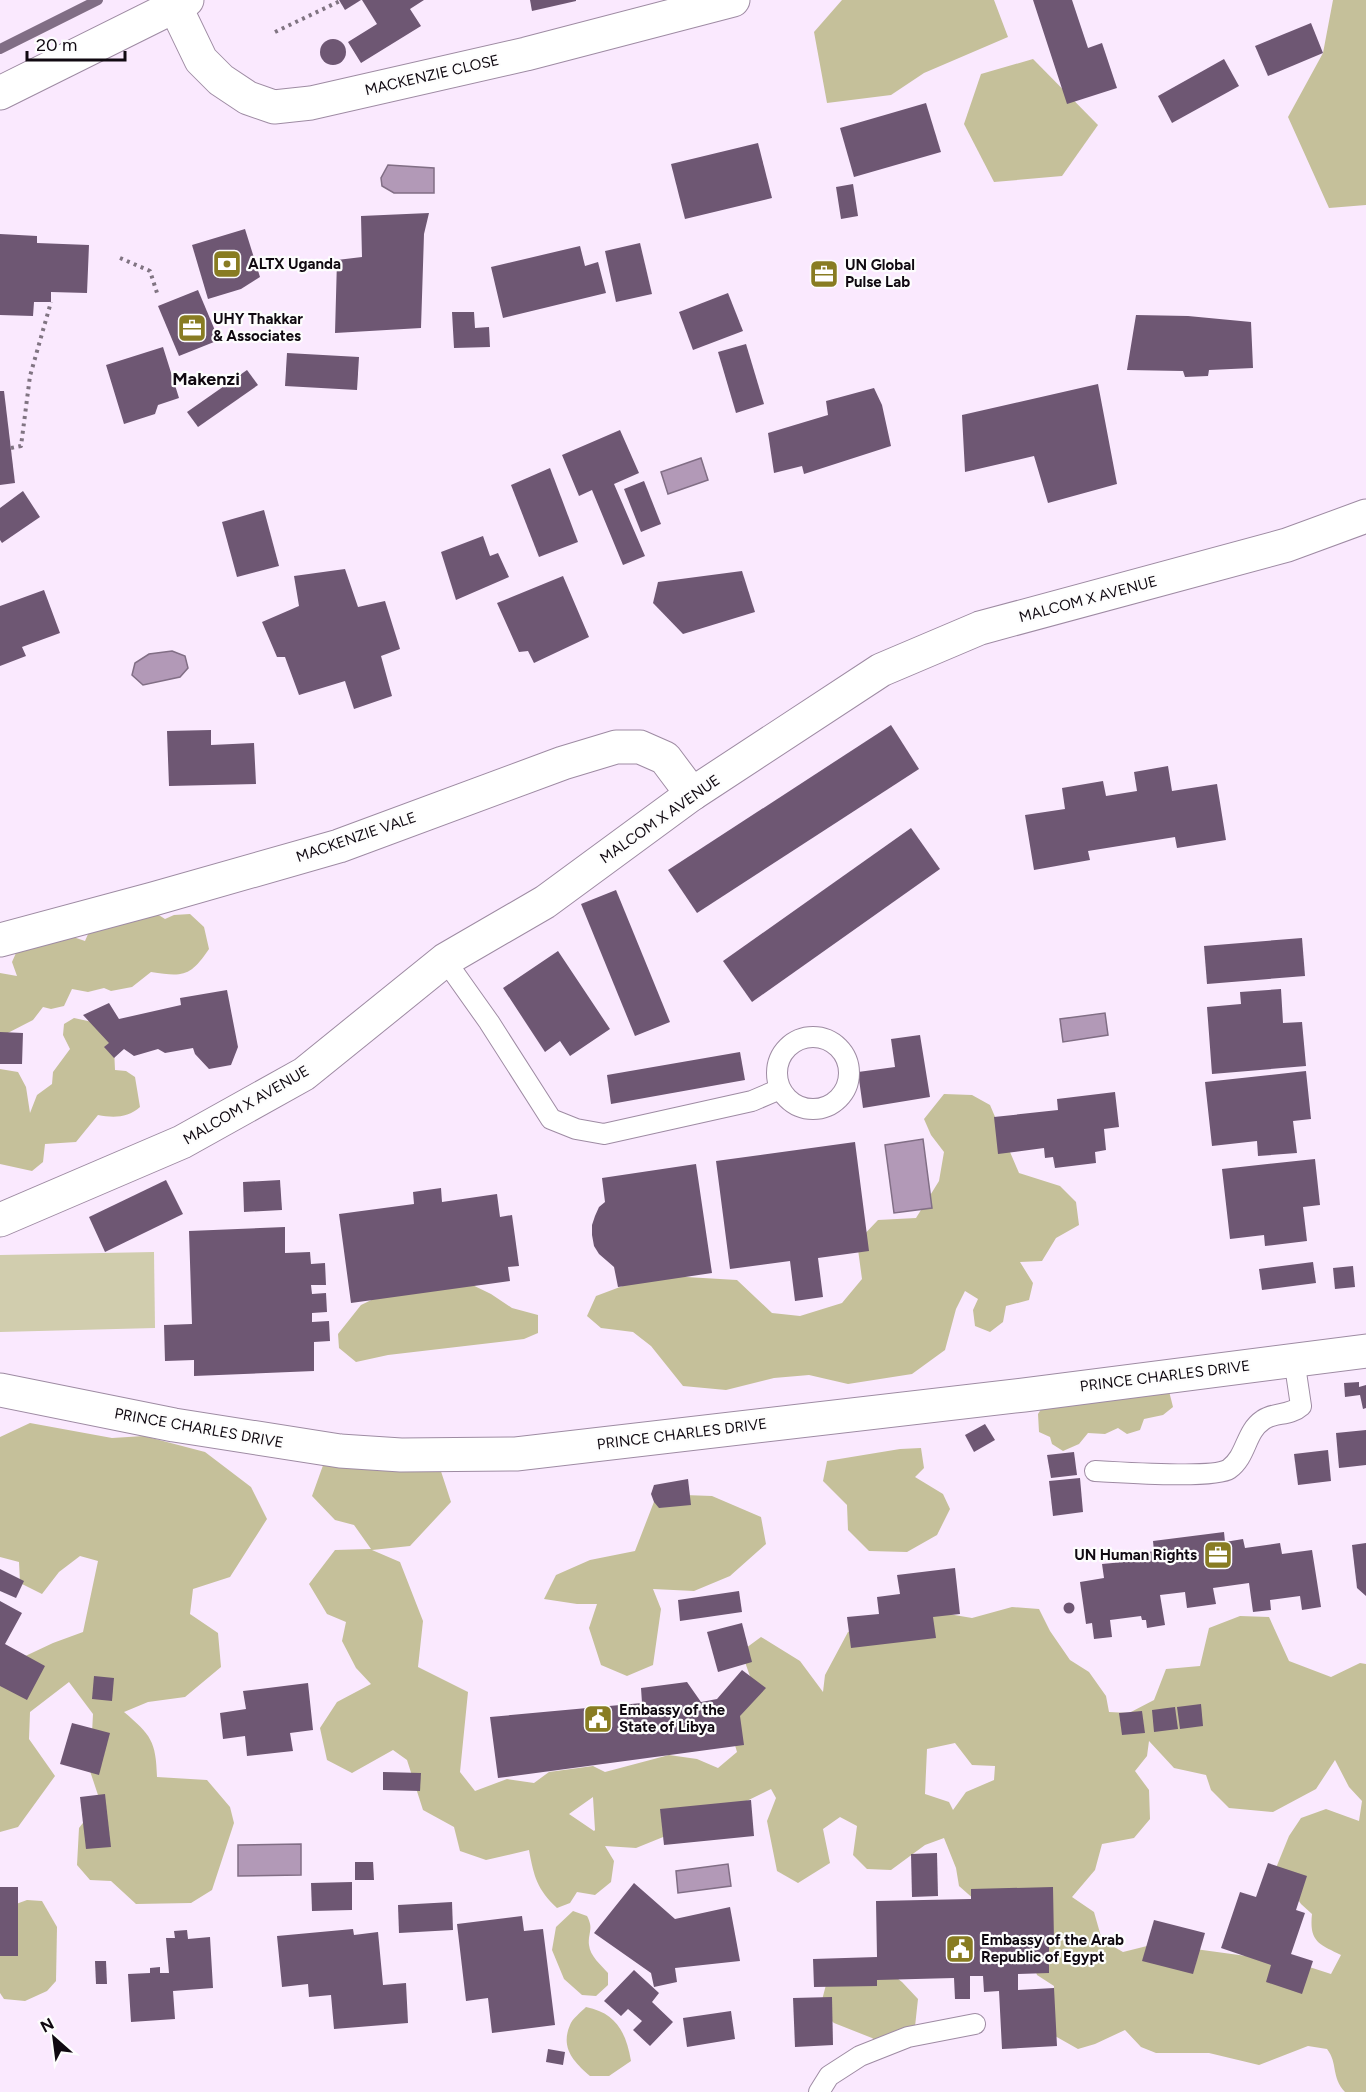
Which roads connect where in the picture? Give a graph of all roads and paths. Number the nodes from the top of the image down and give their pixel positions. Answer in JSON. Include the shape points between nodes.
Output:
{"nodes":[{"id":1,"x":733,"y":0,"type":"edge"},
{"id":2,"x":340,"y":1,"type":"edge"},
{"id":3,"x":181,"y":3,"type":"edge"},
{"id":4,"x":275,"y":32,"type":"dead end"},
{"id":5,"x":0,"y":93,"type":"edge"},
{"id":6,"x":120,"y":258,"type":"dead end"},
{"id":7,"x":158,"y":296,"type":"dead end"},
{"id":8,"x":51,"y":302,"type":"dead end"},
{"id":9,"x":11,"y":448,"type":"dead end"},
{"id":10,"x":1366,"y":516,"type":"edge"},
{"id":11,"x":692,"y":794,"type":"junction"},
{"id":12,"x":0,"y":940,"type":"edge"},
{"id":13,"x":446,"y":960,"type":"junction"},
{"id":14,"x":780,"y":1089,"type":"dead end"},
{"id":15,"x":0,"y":1220,"type":"edge"},
{"id":16,"x":1366,"y":1351,"type":"edge"},
{"id":17,"x":1294,"y":1359,"type":"junction"},
{"id":18,"x":0,"y":1390,"type":"edge"},
{"id":19,"x":1095,"y":1471,"type":"dead end"},
{"id":20,"x":975,"y":2024,"type":"dead end"},
{"id":21,"x":819,"y":2092,"type":"edge"}],
"edges":[{"from":1,"to":3,"type":"street","name":"MACKENZIE CLOSE","via":[[526,54],[311,103],[273,107],[248,98],[201,60]]},
{"from":2,"to":4,"type":"path"},
{"from":3,"to":5,"type":"street"},
{"from":6,"to":7,"type":"path","via":[[150,271]]},
{"from":8,"to":9,"type":"path","via":[[30,376],[21,446]]},
{"from":10,"to":11,"type":"street","name":"MALCOM X AVENUE","via":[[1287,545],[970,632],[881,670]]},
{"from":11,"to":12,"type":"street","name":"MACKENZIE VALE","via":[[665,758],[640,747],[616,747],[339,846]]},
{"from":11,"to":13,"type":"street","name":"MALCOM X AVENUE","via":[[544,902]]},
{"from":13,"to":14,"type":"lane","via":[[551,1119],[576,1129],[604,1134],[752,1101]]},
{"from":13,"to":15,"type":"street","name":"MALCOM X AVENUE","via":[[304,1074],[182,1142]]},
{"from":16,"to":17,"type":"street","name":"PRINCE CHARLES DRIVE"},
{"from":17,"to":18,"type":"street","name":"PRINCE CHARLES DRIVE","via":[[1024,1395],[516,1454],[340,1451],[174,1425]]},
{"from":17,"to":19,"type":"lane","via":[[1301,1406],[1295,1412],[1265,1419],[1252,1429],[1241,1456],[1228,1470],[1193,1474]]},
{"from":20,"to":21,"type":"lane","via":[[908,2037],[860,2056],[829,2076]]}]}
